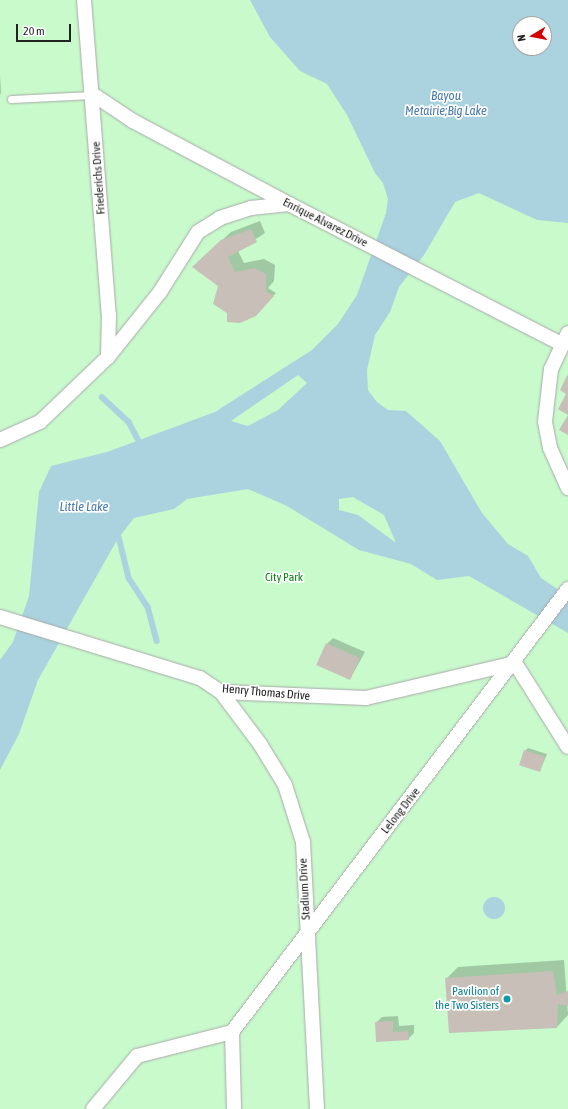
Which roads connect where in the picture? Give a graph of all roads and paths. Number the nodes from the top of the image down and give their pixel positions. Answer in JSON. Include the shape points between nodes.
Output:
{"nodes":[{"id":1,"x":84,"y":0,"type":"edge"},
{"id":2,"x":94,"y":95,"type":"junction"},
{"id":3,"x":11,"y":99,"type":"dead end"},
{"id":4,"x":289,"y":204,"type":"junction"},
{"id":5,"x":564,"y":338,"type":"edge"},
{"id":6,"x":108,"y":356,"type":"junction"},
{"id":7,"x":0,"y":440,"type":"edge"},
{"id":8,"x":568,"y":488,"type":"edge"},
{"id":9,"x":567,"y":590,"type":"edge"},
{"id":10,"x":3,"y":618,"type":"edge"},
{"id":11,"x":516,"y":663,"type":"junction"},
{"id":12,"x":221,"y":692,"type":"junction"},
{"id":13,"x":568,"y":748,"type":"edge"},
{"id":14,"x":307,"y":932,"type":"junction"},
{"id":15,"x":232,"y":1032,"type":"junction"},
{"id":16,"x":93,"y":1109,"type":"edge"},
{"id":17,"x":234,"y":1109,"type":"edge"},
{"id":18,"x":317,"y":1109,"type":"edge"}],
"edges":[{"from":1,"to":2,"type":"street","name":"Friederichs Drive"},
{"from":2,"to":3,"type":"lane"},
{"from":2,"to":4,"type":"street","name":"Enrique Alvarez Drive","via":[[133,121]]},
{"from":2,"to":6,"type":"street","name":"Friederichs Drive","via":[[109,315]]},
{"from":4,"to":5,"type":"street","name":"Enrique Alvarez Drive","via":[[426,273]]},
{"from":4,"to":6,"type":"street","via":[[251,208],[220,218],[198,232],[160,292]]},
{"from":5,"to":8,"type":"street","via":[[551,369],[545,422],[550,448]]},
{"from":6,"to":7,"type":"street","via":[[40,422]]},
{"from":9,"to":11,"type":"street","name":"Lelong Drive"},
{"from":10,"to":12,"type":"street","name":"Henry Thomas Drive","via":[[66,640],[200,678]]},
{"from":11,"to":12,"type":"street","name":"Henry Thomas Drive","via":[[366,698]]},
{"from":11,"to":13,"type":"street"},
{"from":11,"to":14,"type":"street","name":"Lelong Drive"},
{"from":12,"to":14,"type":"street","name":"Stadium Drive","via":[[260,744],[285,785],[303,842]]},
{"from":14,"to":15,"type":"street","name":"Lelong Drive"},
{"from":14,"to":18,"type":"street","name":"Stadium Drive"},
{"from":15,"to":16,"type":"street","via":[[137,1056]]},
{"from":15,"to":17,"type":"street"}]}
